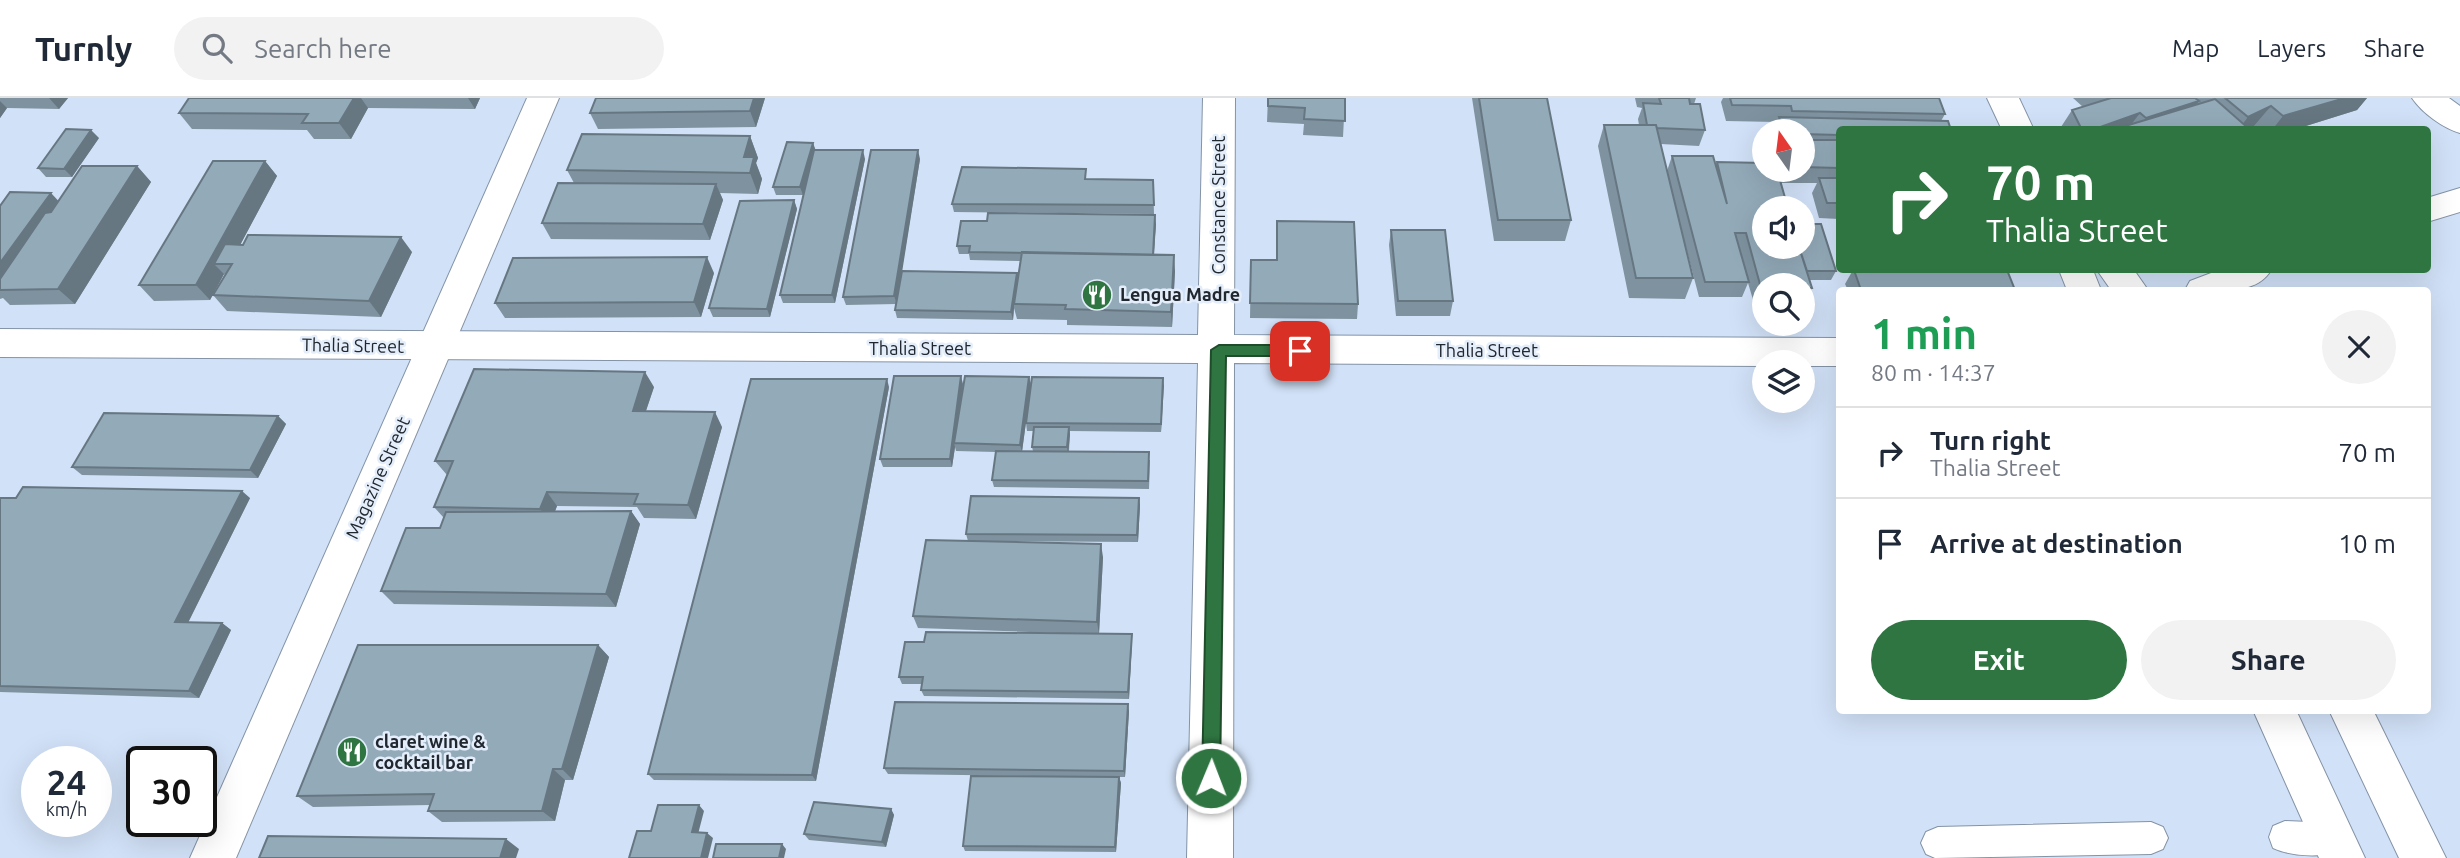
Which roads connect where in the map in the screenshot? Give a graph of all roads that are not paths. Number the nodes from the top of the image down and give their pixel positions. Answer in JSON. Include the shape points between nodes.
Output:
{"nodes":[{"id":1,"x":543,"y":98,"type":"edge"},
{"id":2,"x":1219,"y":98,"type":"edge"},
{"id":3,"x":2003,"y":98,"type":"edge"},
{"id":4,"x":2428,"y":98,"type":"edge"},
{"id":5,"x":2460,"y":122,"type":"edge"},
{"id":6,"x":2016,"y":126,"type":"edge"},
{"id":7,"x":2460,"y":200,"type":"edge"},
{"id":8,"x":2431,"y":209,"type":"edge"},
{"id":9,"x":2117,"y":273,"type":"edge"},
{"id":10,"x":2247,"y":273,"type":"edge"},
{"id":11,"x":2128,"y":287,"type":"edge"},
{"id":12,"x":2210,"y":287,"type":"edge"},
{"id":13,"x":0,"y":342,"type":"edge"},
{"id":14,"x":436,"y":347,"type":"junction"},
{"id":15,"x":1219,"y":350,"type":"junction"},
{"id":16,"x":1836,"y":352,"type":"edge"},
{"id":17,"x":2276,"y":714,"type":"edge"},
{"id":18,"x":2352,"y":714,"type":"edge"},
{"id":19,"x":2285,"y":837,"type":"dead end"},
{"id":20,"x":2151,"y":838,"type":"dead end"},
{"id":21,"x":1938,"y":843,"type":"dead end"},
{"id":22,"x":2338,"y":849,"type":"edge"},
{"id":23,"x":213,"y":858,"type":"edge"},
{"id":24,"x":1210,"y":858,"type":"edge"},
{"id":25,"x":2423,"y":858,"type":"edge"}],
"edges":[{"from":1,"to":14,"type":"street","name":"Magazine Street"},
{"from":2,"to":15,"type":"street","name":"Constance Street"},
{"from":3,"to":6,"type":"street"},
{"from":4,"to":5,"type":"street"},
{"from":7,"to":8,"type":"street"},
{"from":9,"to":11,"type":"street"},
{"from":10,"to":12,"type":"street"},
{"from":13,"to":14,"type":"street","name":"Thalia Street"},
{"from":14,"to":15,"type":"street","name":"Thalia Street"},
{"from":14,"to":23,"type":"street","name":"Magazine Street"},
{"from":15,"to":16,"type":"street","name":"Thalia Street"},
{"from":15,"to":24,"type":"street","name":"Constance Street"},
{"from":17,"to":22,"type":"street"},
{"from":18,"to":25,"type":"street"},
{"from":19,"to":22,"type":"lane"},
{"from":20,"to":21,"type":"lane"}]}
